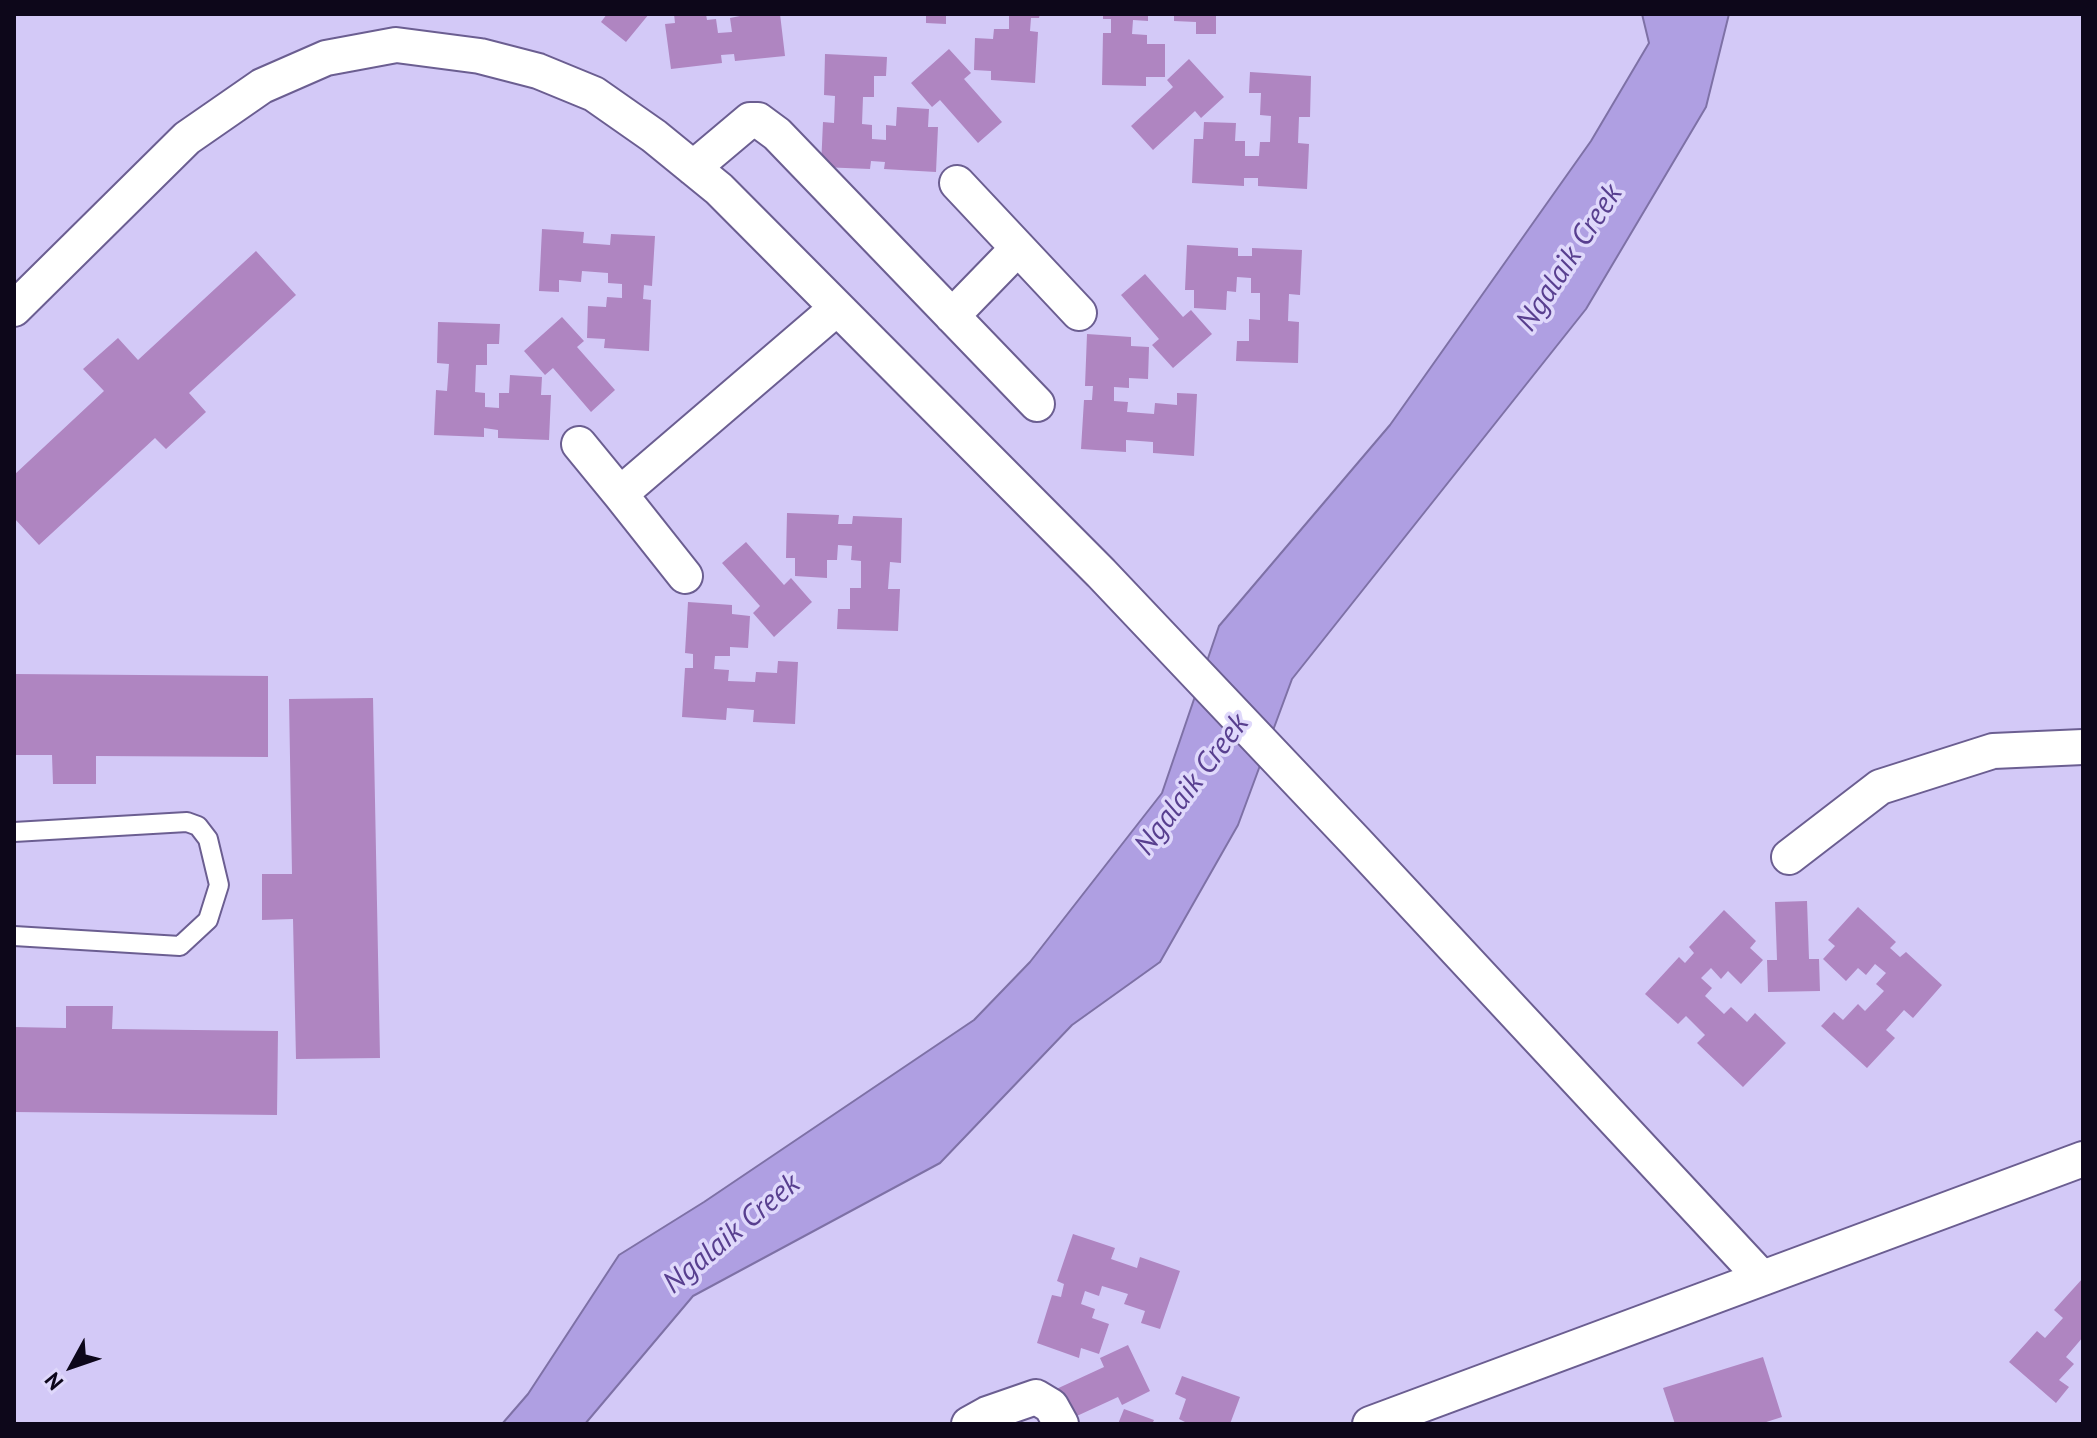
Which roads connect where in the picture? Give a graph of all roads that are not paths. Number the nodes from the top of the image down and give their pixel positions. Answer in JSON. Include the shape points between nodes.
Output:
{"nodes":[{"id":1,"x":693,"y":168,"type":"junction"},
{"id":2,"x":957,"y":183,"type":"dead end"},
{"id":3,"x":1018,"y":248,"type":"junction"},
{"id":4,"x":837,"y":308,"type":"junction"},
{"id":5,"x":14,"y":309,"type":"edge"},
{"id":6,"x":1079,"y":313,"type":"dead end"},
{"id":7,"x":952,"y":316,"type":"junction"},
{"id":8,"x":1037,"y":404,"type":"dead end"},
{"id":9,"x":579,"y":444,"type":"dead end"},
{"id":10,"x":620,"y":494,"type":"junction"},
{"id":11,"x":685,"y":576,"type":"dead end"},
{"id":12,"x":2083,"y":747,"type":"edge"},
{"id":13,"x":14,"y":832,"type":"edge"},
{"id":14,"x":1789,"y":857,"type":"dead end"},
{"id":15,"x":14,"y":936,"type":"edge"},
{"id":16,"x":2083,"y":1159,"type":"edge"},
{"id":17,"x":1762,"y":1278,"type":"junction"},
{"id":18,"x":969,"y":1424,"type":"edge"},
{"id":19,"x":1061,"y":1424,"type":"edge"},
{"id":20,"x":1370,"y":1424,"type":"edge"}],
"edges":[{"from":1,"to":4,"type":"street"},
{"from":1,"to":5,"type":"street","via":[[594,94],[538,71],[480,56],[396,45],[326,58],[262,86],[187,138]]},
{"from":1,"to":7,"type":"street","via":[[750,120],[758,120]]},
{"from":2,"to":3,"type":"street"},
{"from":3,"to":6,"type":"street"},
{"from":3,"to":7,"type":"street"},
{"from":4,"to":10,"type":"street"},
{"from":4,"to":17,"type":"street","via":[[1101,573]]},
{"from":7,"to":8,"type":"street"},
{"from":9,"to":10,"type":"street"},
{"from":10,"to":11,"type":"street"},
{"from":12,"to":14,"type":"street","via":[[1993,751],[1880,787]]},
{"from":13,"to":15,"type":"lane","via":[[187,822],[208,839],[219,885],[208,920],[180,946]]},
{"from":16,"to":17,"type":"street"},
{"from":17,"to":20,"type":"street"},
{"from":18,"to":19,"type":"street","via":[[1036,1397],[1051,1406]]}]}
